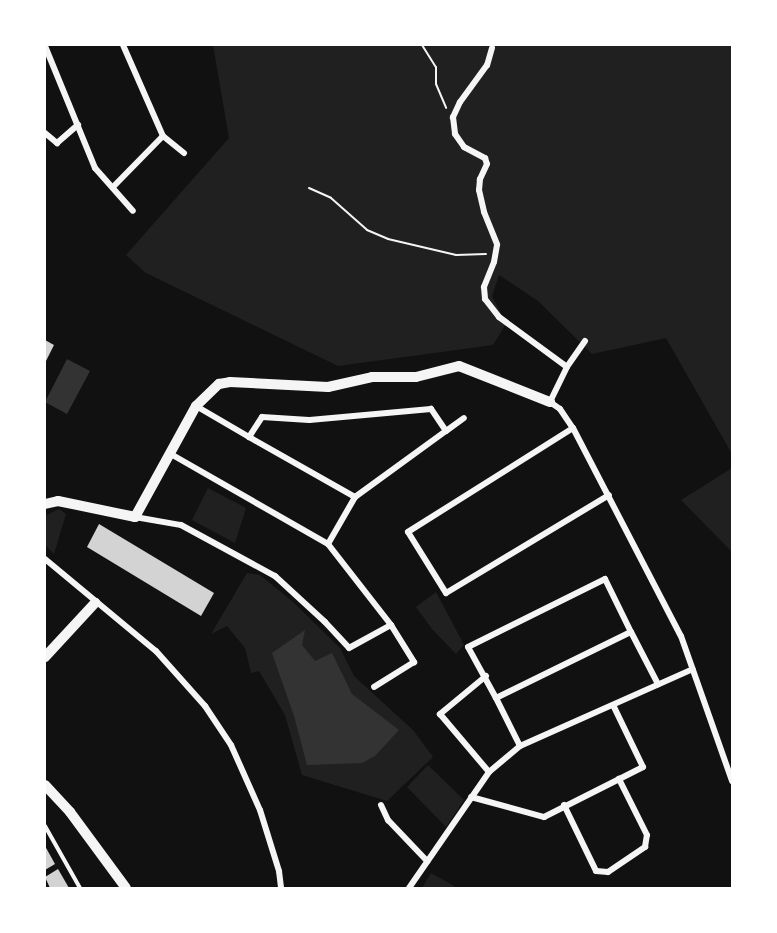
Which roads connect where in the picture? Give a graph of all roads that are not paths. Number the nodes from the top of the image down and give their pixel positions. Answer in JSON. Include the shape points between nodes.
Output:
{"nodes":[{"id":1,"x":123,"y":45,"type":"edge"},
{"id":2,"x":45,"y":46,"type":"edge"},
{"id":3,"x":492,"y":48,"type":"dead end"},
{"id":4,"x":78,"y":125,"type":"junction"},
{"id":5,"x":45,"y":133,"type":"edge"},
{"id":6,"x":163,"y":136,"type":"junction"},
{"id":7,"x":184,"y":153,"type":"dead end"},
{"id":8,"x":113,"y":188,"type":"junction"},
{"id":9,"x":134,"y":212,"type":"dead end"},
{"id":10,"x":585,"y":341,"type":"dead end"},
{"id":11,"x":567,"y":367,"type":"junction"},
{"id":12,"x":550,"y":402,"type":"junction"},
{"id":13,"x":196,"y":406,"type":"junction"},
{"id":14,"x":464,"y":418,"type":"dead end"},
{"id":15,"x":573,"y":428,"type":"junction"},
{"id":16,"x":446,"y":431,"type":"junction"},
{"id":17,"x":249,"y":437,"type":"junction"},
{"id":18,"x":169,"y":453,"type":"junction"},
{"id":19,"x":609,"y":495,"type":"junction"},
{"id":20,"x":355,"y":497,"type":"junction"},
{"id":21,"x":45,"y":504,"type":"edge"},
{"id":22,"x":135,"y":518,"type":"junction"},
{"id":23,"x":328,"y":544,"type":"junction"},
{"id":24,"x":45,"y":559,"type":"edge"},
{"id":25,"x":95,"y":603,"type":"junction"},
{"id":26,"x":391,"y":625,"type":"junction"},
{"id":27,"x":631,"y":632,"type":"junction"},
{"id":28,"x":45,"y":657,"type":"edge"},
{"id":29,"x":693,"y":669,"type":"junction"},
{"id":30,"x":486,"y":676,"type":"junction"},
{"id":31,"x":658,"y":684,"type":"junction"},
{"id":32,"x":374,"y":687,"type":"dead end"},
{"id":33,"x":496,"y":698,"type":"junction"},
{"id":34,"x":614,"y":706,"type":"junction"},
{"id":35,"x":520,"y":746,"type":"junction"},
{"id":36,"x":732,"y":752,"type":"edge"},
{"id":37,"x":724,"y":758,"type":"junction"},
{"id":38,"x":489,"y":772,"type":"junction"},
{"id":39,"x":619,"y":779,"type":"junction"},
{"id":40,"x":732,"y":781,"type":"edge"},
{"id":41,"x":45,"y":785,"type":"edge"},
{"id":42,"x":471,"y":797,"type":"junction"},
{"id":43,"x":381,"y":805,"type":"dead end"},
{"id":44,"x":564,"y":805,"type":"junction"},
{"id":45,"x":45,"y":825,"type":"edge"},
{"id":46,"x":428,"y":861,"type":"junction"},
{"id":47,"x":80,"y":888,"type":"edge"},
{"id":48,"x":126,"y":888,"type":"edge"},
{"id":49,"x":281,"y":888,"type":"edge"},
{"id":50,"x":409,"y":888,"type":"edge"}],
"edges":[{"from":1,"to":6,"type":"street"},
{"from":2,"to":4,"type":"street"},
{"from":3,"to":11,"type":"street","via":[[487,65],[453,117],[455,134],[464,147],[485,158],[487,164],[479,190],[497,245],[484,287],[485,299],[500,318]]},
{"from":4,"to":5,"type":"street","via":[[57,143]]},
{"from":4,"to":8,"type":"street","via":[[96,168]]},
{"from":6,"to":7,"type":"street"},
{"from":6,"to":8,"type":"street"},
{"from":8,"to":9,"type":"street"},
{"from":10,"to":11,"type":"street"},
{"from":11,"to":12,"type":"street"},
{"from":12,"to":13,"type":"street","via":[[459,366],[416,377],[372,377],[328,387],[230,382],[219,384]]},
{"from":12,"to":15,"type":"street","via":[[560,408]]},
{"from":13,"to":17,"type":"street"},
{"from":13,"to":18,"type":"street"},
{"from":14,"to":16,"type":"street"},
{"from":15,"to":19,"type":"street"},
{"from":15,"to":19,"type":"street","via":[[408,532],[446,593]]},
{"from":16,"to":17,"type":"street","via":[[431,410],[309,420],[262,417]]},
{"from":16,"to":20,"type":"street"},
{"from":17,"to":20,"type":"street"},
{"from":18,"to":22,"type":"street"},
{"from":18,"to":23,"type":"street"},
{"from":19,"to":29,"type":"street","via":[[681,636]]},
{"from":20,"to":23,"type":"street"},
{"from":21,"to":22,"type":"street","via":[[58,501]]},
{"from":22,"to":26,"type":"street","via":[[182,525],[275,576],[349,648]]},
{"from":23,"to":26,"type":"street"},
{"from":24,"to":25,"type":"street"},
{"from":25,"to":28,"type":"street"},
{"from":25,"to":49,"type":"street","via":[[156,651],[206,705],[231,745],[260,810]]},
{"from":26,"to":32,"type":"street","via":[[414,662]]},
{"from":27,"to":30,"type":"street","via":[[605,579],[468,647]]},
{"from":27,"to":31,"type":"street"},
{"from":27,"to":33,"type":"street"},
{"from":29,"to":31,"type":"street"},
{"from":29,"to":37,"type":"street"},
{"from":30,"to":33,"type":"street"},
{"from":30,"to":38,"type":"street","via":[[440,714]]},
{"from":31,"to":34,"type":"street"},
{"from":33,"to":35,"type":"street"},
{"from":34,"to":35,"type":"street"},
{"from":34,"to":39,"type":"street","via":[[644,767]]},
{"from":35,"to":38,"type":"street"},
{"from":36,"to":37,"type":"street"},
{"from":37,"to":40,"type":"street"},
{"from":38,"to":42,"type":"street"},
{"from":39,"to":44,"type":"street"},
{"from":39,"to":44,"type":"street","via":[[647,835],[645,847],[608,872],[596,871]]},
{"from":41,"to":48,"type":"street"},
{"from":42,"to":44,"type":"street","via":[[544,817]]},
{"from":42,"to":46,"type":"street"},
{"from":43,"to":46,"type":"street","via":[[388,820]]},
{"from":45,"to":47,"type":"lane"},
{"from":46,"to":50,"type":"street"}]}
